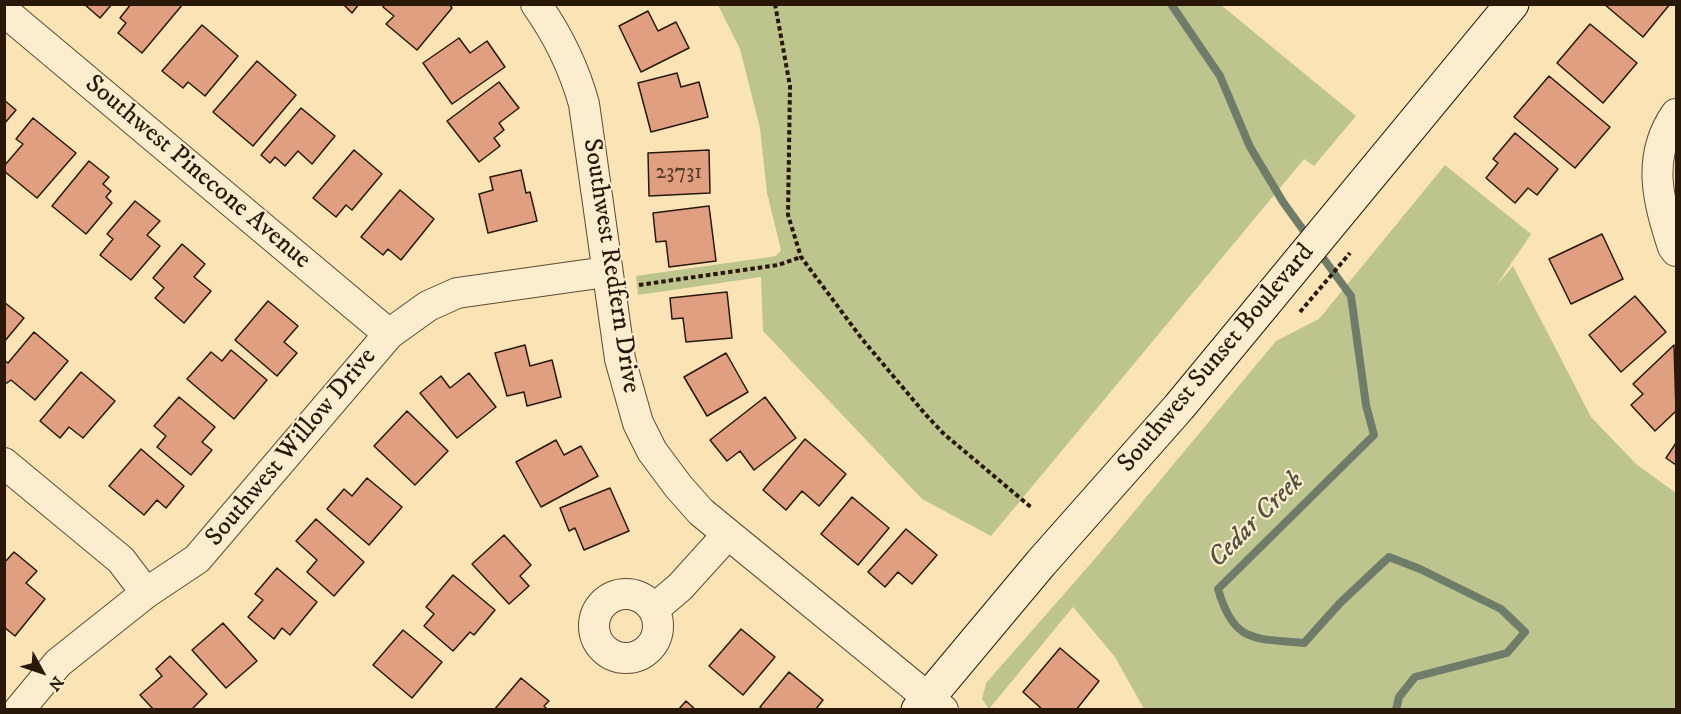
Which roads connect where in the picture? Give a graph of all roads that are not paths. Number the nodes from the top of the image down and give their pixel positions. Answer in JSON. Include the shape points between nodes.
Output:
{"nodes":[{"id":1,"x":536,"y":4,"type":"edge"},
{"id":2,"x":1512,"y":4,"type":"edge"},
{"id":3,"x":4,"y":11,"type":"edge"},
{"id":4,"x":1677,"y":114,"type":"edge"},
{"id":5,"x":1677,"y":251,"type":"edge"},
{"id":6,"x":608,"y":282,"type":"junction"},
{"id":7,"x":389,"y":334,"type":"junction"},
{"id":8,"x":4,"y":463,"type":"edge"},
{"id":9,"x":728,"y":534,"type":"junction"},
{"id":10,"x":146,"y":593,"type":"junction"},
{"id":11,"x":654,"y":609,"type":"dead end"},
{"id":12,"x":930,"y":705,"type":"edge"},
{"id":13,"x":19,"y":710,"type":"edge"}],
"edges":[{"from":1,"to":6,"type":"street","name":"Southwest Redfern Drive","via":[[576,75],[584,105]]},
{"from":2,"to":12,"type":"main road","name":"Southwest Sunset Boulevard","via":[[1179,407],[1041,563]]},
{"from":3,"to":7,"type":"street","name":"Southwest Pinecone Avenue"},
{"from":4,"to":5,"type":"street","via":[[1658,155],[1658,200]]},
{"from":6,"to":7,"type":"street","name":"Southwest Willow Drive","via":[[457,293],[428,306]]},
{"from":6,"to":9,"type":"street","name":"Southwest Redfern Drive","via":[[626,384],[643,435],[678,486]]},
{"from":7,"to":10,"type":"street","name":"Southwest Willow Drive","via":[[197,559]]},
{"from":8,"to":10,"type":"street","via":[[121,560]]},
{"from":9,"to":11,"type":"street","via":[[680,587]]},
{"from":9,"to":12,"type":"street","name":"Southwest Redfern Drive"},
{"from":10,"to":13,"type":"street","name":"Southwest Willow Drive","via":[[58,663]]}]}
